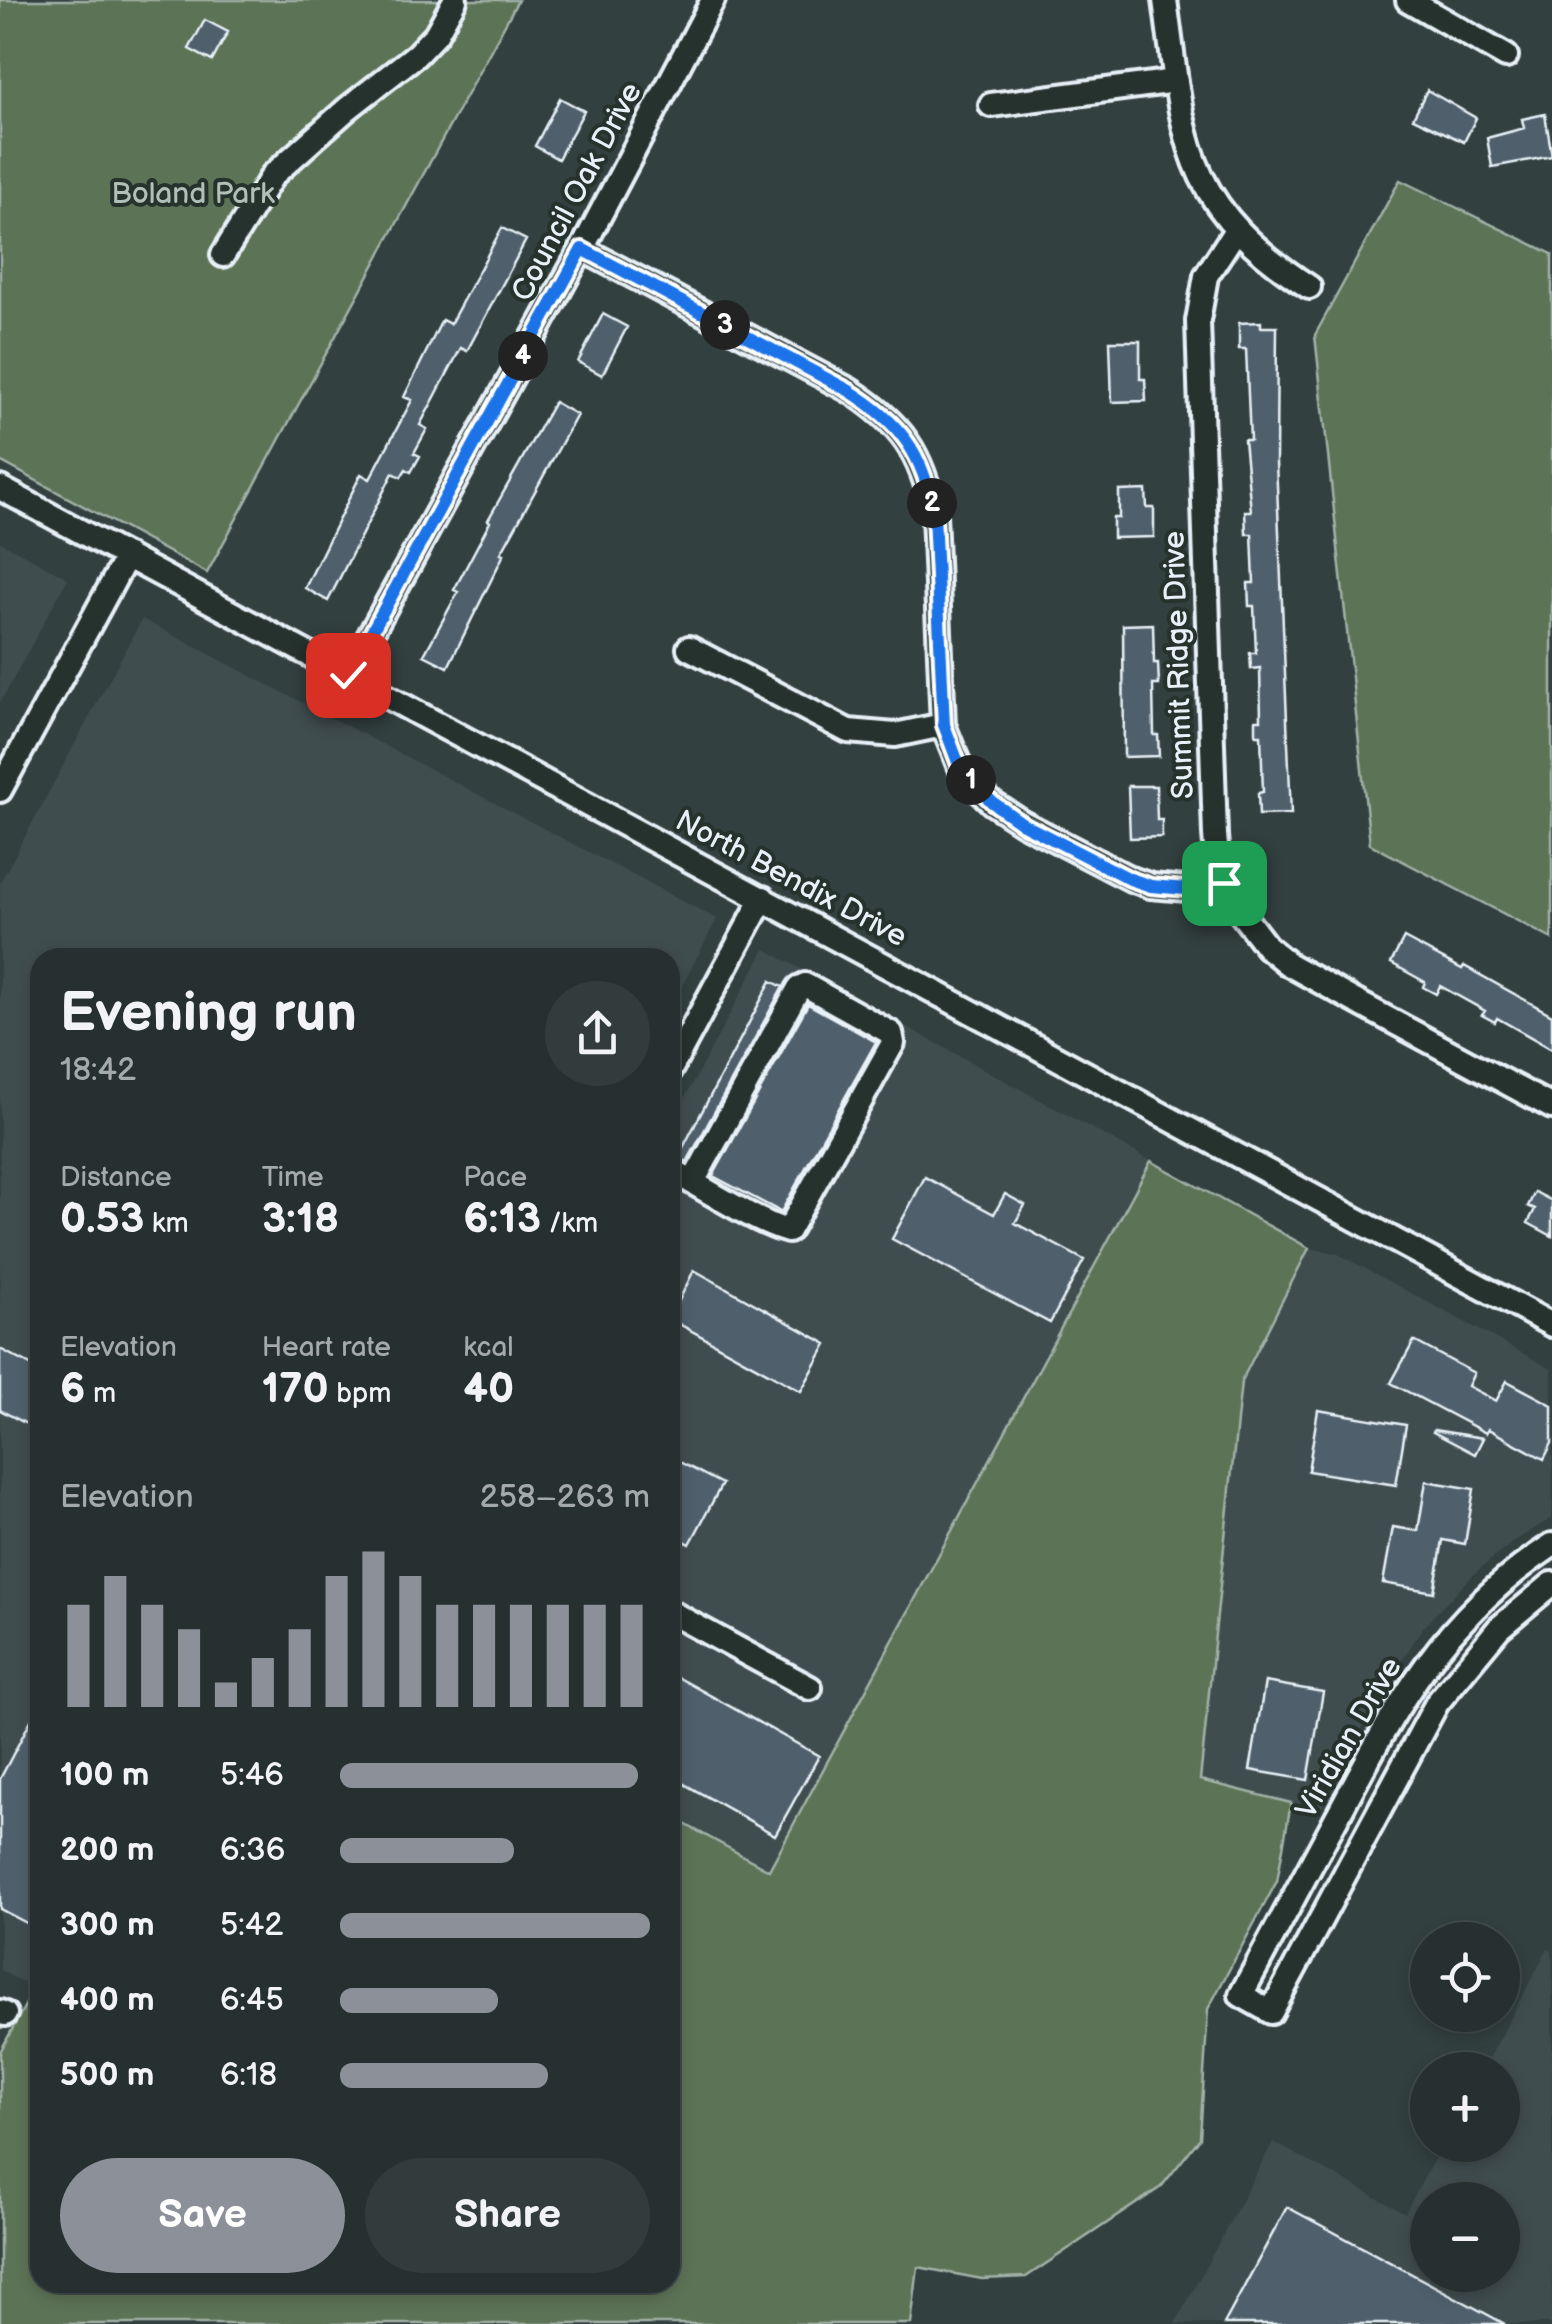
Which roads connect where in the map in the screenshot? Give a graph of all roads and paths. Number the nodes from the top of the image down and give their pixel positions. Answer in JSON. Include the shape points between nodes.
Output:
{"nodes":[{"id":1,"x":455,"y":0,"type":"edge"},
{"id":2,"x":713,"y":0,"type":"edge"},
{"id":3,"x":1165,"y":0,"type":"edge"},
{"id":4,"x":1408,"y":0,"type":"edge"},
{"id":5,"x":1506,"y":56,"type":"dead end"},
{"id":6,"x":1176,"y":80,"type":"junction"},
{"id":7,"x":991,"y":105,"type":"dead end"},
{"id":8,"x":1236,"y":230,"type":"junction"},
{"id":9,"x":582,"y":249,"type":"junction"},
{"id":10,"x":223,"y":255,"type":"dead end"},
{"id":11,"x":1309,"y":287,"type":"dead end"},
{"id":12,"x":0,"y":488,"type":"edge"},
{"id":13,"x":127,"y":556,"type":"junction"},
{"id":14,"x":689,"y":648,"type":"dead end"},
{"id":15,"x":348,"y":675,"type":"junction"},
{"id":16,"x":944,"y":725,"type":"junction"},
{"id":17,"x":0,"y":790,"type":"edge"},
{"id":18,"x":1224,"y":883,"type":"junction"},
{"id":19,"x":763,"y":898,"type":"junction"},
{"id":20,"x":680,"y":1052,"type":"edge"},
{"id":21,"x":1552,"y":1107,"type":"edge"},
{"id":22,"x":680,"y":1175,"type":"edge"},
{"id":23,"x":694,"y":1182,"type":"junction"},
{"id":24,"x":1552,"y":1326,"type":"edge"},
{"id":25,"x":1552,"y":1545,"type":"edge"},
{"id":26,"x":1552,"y":1584,"type":"edge"},
{"id":27,"x":680,"y":1617,"type":"edge"},
{"id":28,"x":1426,"y":1664,"type":"junction"},
{"id":29,"x":1452,"y":1682,"type":"junction"},
{"id":30,"x":810,"y":1688,"type":"dead end"}],
"edges":[{"from":1,"to":10,"type":"street","via":[[416,54],[272,175]]},
{"from":2,"to":9,"type":"street","name":"Council Oak Drive"},
{"from":3,"to":6,"type":"street"},
{"from":4,"to":5,"type":"street"},
{"from":6,"to":7,"type":"street"},
{"from":6,"to":8,"type":"street","via":[[1188,147]]},
{"from":8,"to":11,"type":"street"},
{"from":8,"to":18,"type":"street","name":"Summit Ridge Drive","via":[[1206,276],[1198,321],[1215,835]]},
{"from":9,"to":15,"type":"street","name":"Council Oak Drive"},
{"from":9,"to":16,"type":"street","via":[[848,390],[910,443],[934,514]]},
{"from":12,"to":13,"type":"street","name":"North Bendix Drive"},
{"from":13,"to":15,"type":"street","name":"North Bendix Drive"},
{"from":13,"to":17,"type":"street"},
{"from":14,"to":16,"type":"street","via":[[848,731],[895,735]]},
{"from":15,"to":19,"type":"street","name":"North Bendix Drive"},
{"from":16,"to":18,"type":"street","via":[[974,784],[1023,824],[1151,886]]},
{"from":18,"to":21,"type":"street","name":"Summit Ridge Drive","via":[[1249,927],[1288,964]]},
{"from":19,"to":20,"type":"street"},
{"from":19,"to":24,"type":"street","name":"North Bendix Drive"},
{"from":22,"to":23,"type":"street"},
{"from":23,"to":23,"type":"street","via":[[788,1231],[893,1044],[891,1033],[805,985],[799,988]]},
{"from":25,"to":28,"type":"street","name":"Viridian Drive","via":[[1475,1604]]},
{"from":26,"to":29,"type":"street","name":"Viridian Drive","via":[[1499,1628]]},
{"from":27,"to":30,"type":"street"},
{"from":28,"to":29,"type":"street"},
{"from":28,"to":29,"type":"street","name":"Viridian Drive","via":[[1388,1721],[1241,1996],[1270,2012]]}]}
